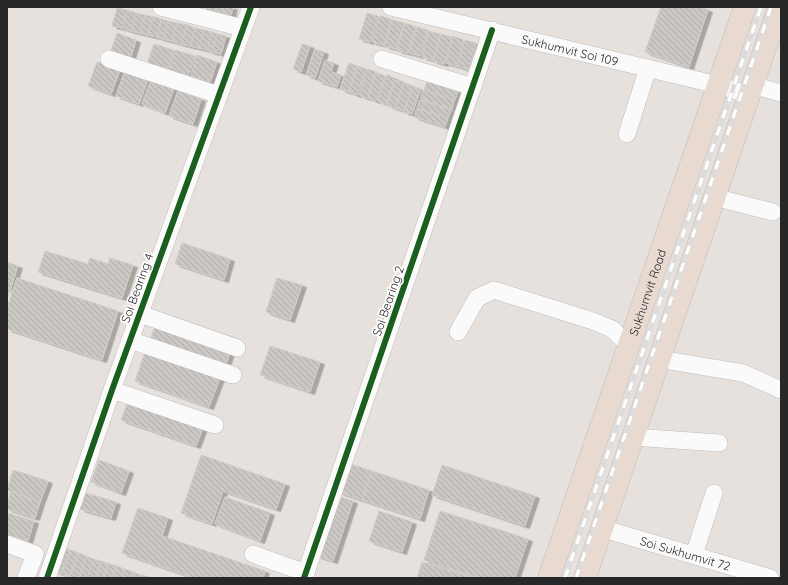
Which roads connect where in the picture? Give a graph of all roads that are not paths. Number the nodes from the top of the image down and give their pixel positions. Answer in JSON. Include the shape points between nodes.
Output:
{"nodes":[{"id":1,"x":161,"y":7,"type":"edge"},
{"id":2,"x":251,"y":7,"type":"edge"},
{"id":3,"x":391,"y":7,"type":"edge"},
{"id":4,"x":745,"y":7,"type":"edge"},
{"id":5,"x":779,"y":7,"type":"edge"},
{"id":6,"x":243,"y":28,"type":"junction"},
{"id":7,"x":492,"y":30,"type":"junction"},
{"id":8,"x":109,"y":59,"type":"dead end"},
{"id":9,"x":382,"y":59,"type":"dead end"},
{"id":10,"x":648,"y":68,"type":"junction"},
{"id":11,"x":718,"y":85,"type":"junction"},
{"id":12,"x":473,"y":87,"type":"junction"},
{"id":13,"x":751,"y":90,"type":"junction"},
{"id":14,"x":781,"y":93,"type":"edge"},
{"id":15,"x":220,"y":95,"type":"junction"},
{"id":16,"x":627,"y":134,"type":"dead end"},
{"id":17,"x":714,"y":197,"type":"junction"},
{"id":18,"x":773,"y":212,"type":"dead end"},
{"id":19,"x":140,"y":314,"type":"junction"},
{"id":20,"x":458,"y":332,"type":"dead end"},
{"id":21,"x":130,"y":340,"type":"junction"},
{"id":22,"x":629,"y":346,"type":"junction"},
{"id":23,"x":237,"y":348,"type":"dead end"},
{"id":24,"x":659,"y":359,"type":"junction"},
{"id":25,"x":233,"y":375,"type":"dead end"},
{"id":26,"x":112,"y":390,"type":"junction"},
{"id":27,"x":781,"y":390,"type":"edge"},
{"id":28,"x":215,"y":425,"type":"dead end"},
{"id":29,"x":633,"y":438,"type":"junction"},
{"id":30,"x":719,"y":443,"type":"dead end"},
{"id":31,"x":714,"y":494,"type":"dead end"},
{"id":32,"x":601,"y":528,"type":"junction"},
{"id":33,"x":7,"y":544,"type":"edge"},
{"id":34,"x":253,"y":554,"type":"dead end"},
{"id":35,"x":694,"y":555,"type":"junction"},
{"id":36,"x":305,"y":576,"type":"edge"},
{"id":37,"x":26,"y":578,"type":"edge"},
{"id":38,"x":46,"y":578,"type":"edge"},
{"id":39,"x":549,"y":578,"type":"edge"},
{"id":40,"x":585,"y":578,"type":"edge"},
{"id":41,"x":770,"y":578,"type":"edge"}],
"edges":[{"from":1,"to":6,"type":"street"},
{"from":2,"to":6,"type":"street","name":"Soi Bearing 4"},
{"from":3,"to":7,"type":"street","name":"Sukhumvit Soi 109"},
{"from":4,"to":11,"type":"highway","name":"Sukhumvit Road"},
{"from":5,"to":13,"type":"highway"},
{"from":6,"to":15,"type":"street","name":"Soi Bearing 4"},
{"from":7,"to":10,"type":"street","name":"Sukhumvit Soi 109"},
{"from":7,"to":12,"type":"street","name":"Soi Bearing 2"},
{"from":8,"to":15,"type":"street"},
{"from":9,"to":12,"type":"street"},
{"from":10,"to":11,"type":"street","name":"Sukhumvit Soi 109"},
{"from":10,"to":16,"type":"street"},
{"from":11,"to":13,"type":"street","name":"Sukhumvit Soi 109"},
{"from":11,"to":22,"type":"highway","name":"Sukhumvit Road"},
{"from":12,"to":36,"type":"street","name":"Soi Bearing 2"},
{"from":13,"to":14,"type":"street","name":"Sukhumvit Soi 109"},
{"from":13,"to":17,"type":"highway"},
{"from":15,"to":19,"type":"street","name":"Soi Bearing 4"},
{"from":17,"to":18,"type":"street"},
{"from":17,"to":24,"type":"highway"},
{"from":19,"to":21,"type":"street","name":"Soi Bearing 4"},
{"from":19,"to":23,"type":"street"},
{"from":20,"to":22,"type":"street","via":[[477,298],[494,290],[593,321],[612,329]]},
{"from":21,"to":25,"type":"street"},
{"from":21,"to":26,"type":"street","name":"Soi Bearing 4"},
{"from":22,"to":39,"type":"highway","name":"Sukhumvit Road"},
{"from":24,"to":27,"type":"street","via":[[743,373]]},
{"from":24,"to":29,"type":"highway"},
{"from":26,"to":28,"type":"street"},
{"from":26,"to":38,"type":"street","name":"Soi Bearing 4"},
{"from":29,"to":30,"type":"street"},
{"from":29,"to":32,"type":"highway"},
{"from":31,"to":35,"type":"street"},
{"from":32,"to":35,"type":"street","name":"Soi Sukhumvit 72"},
{"from":32,"to":40,"type":"highway"},
{"from":33,"to":37,"type":"street","via":[[35,554]]},
{"from":34,"to":36,"type":"street"},
{"from":35,"to":41,"type":"street","name":"Soi Sukhumvit 72"}]}
